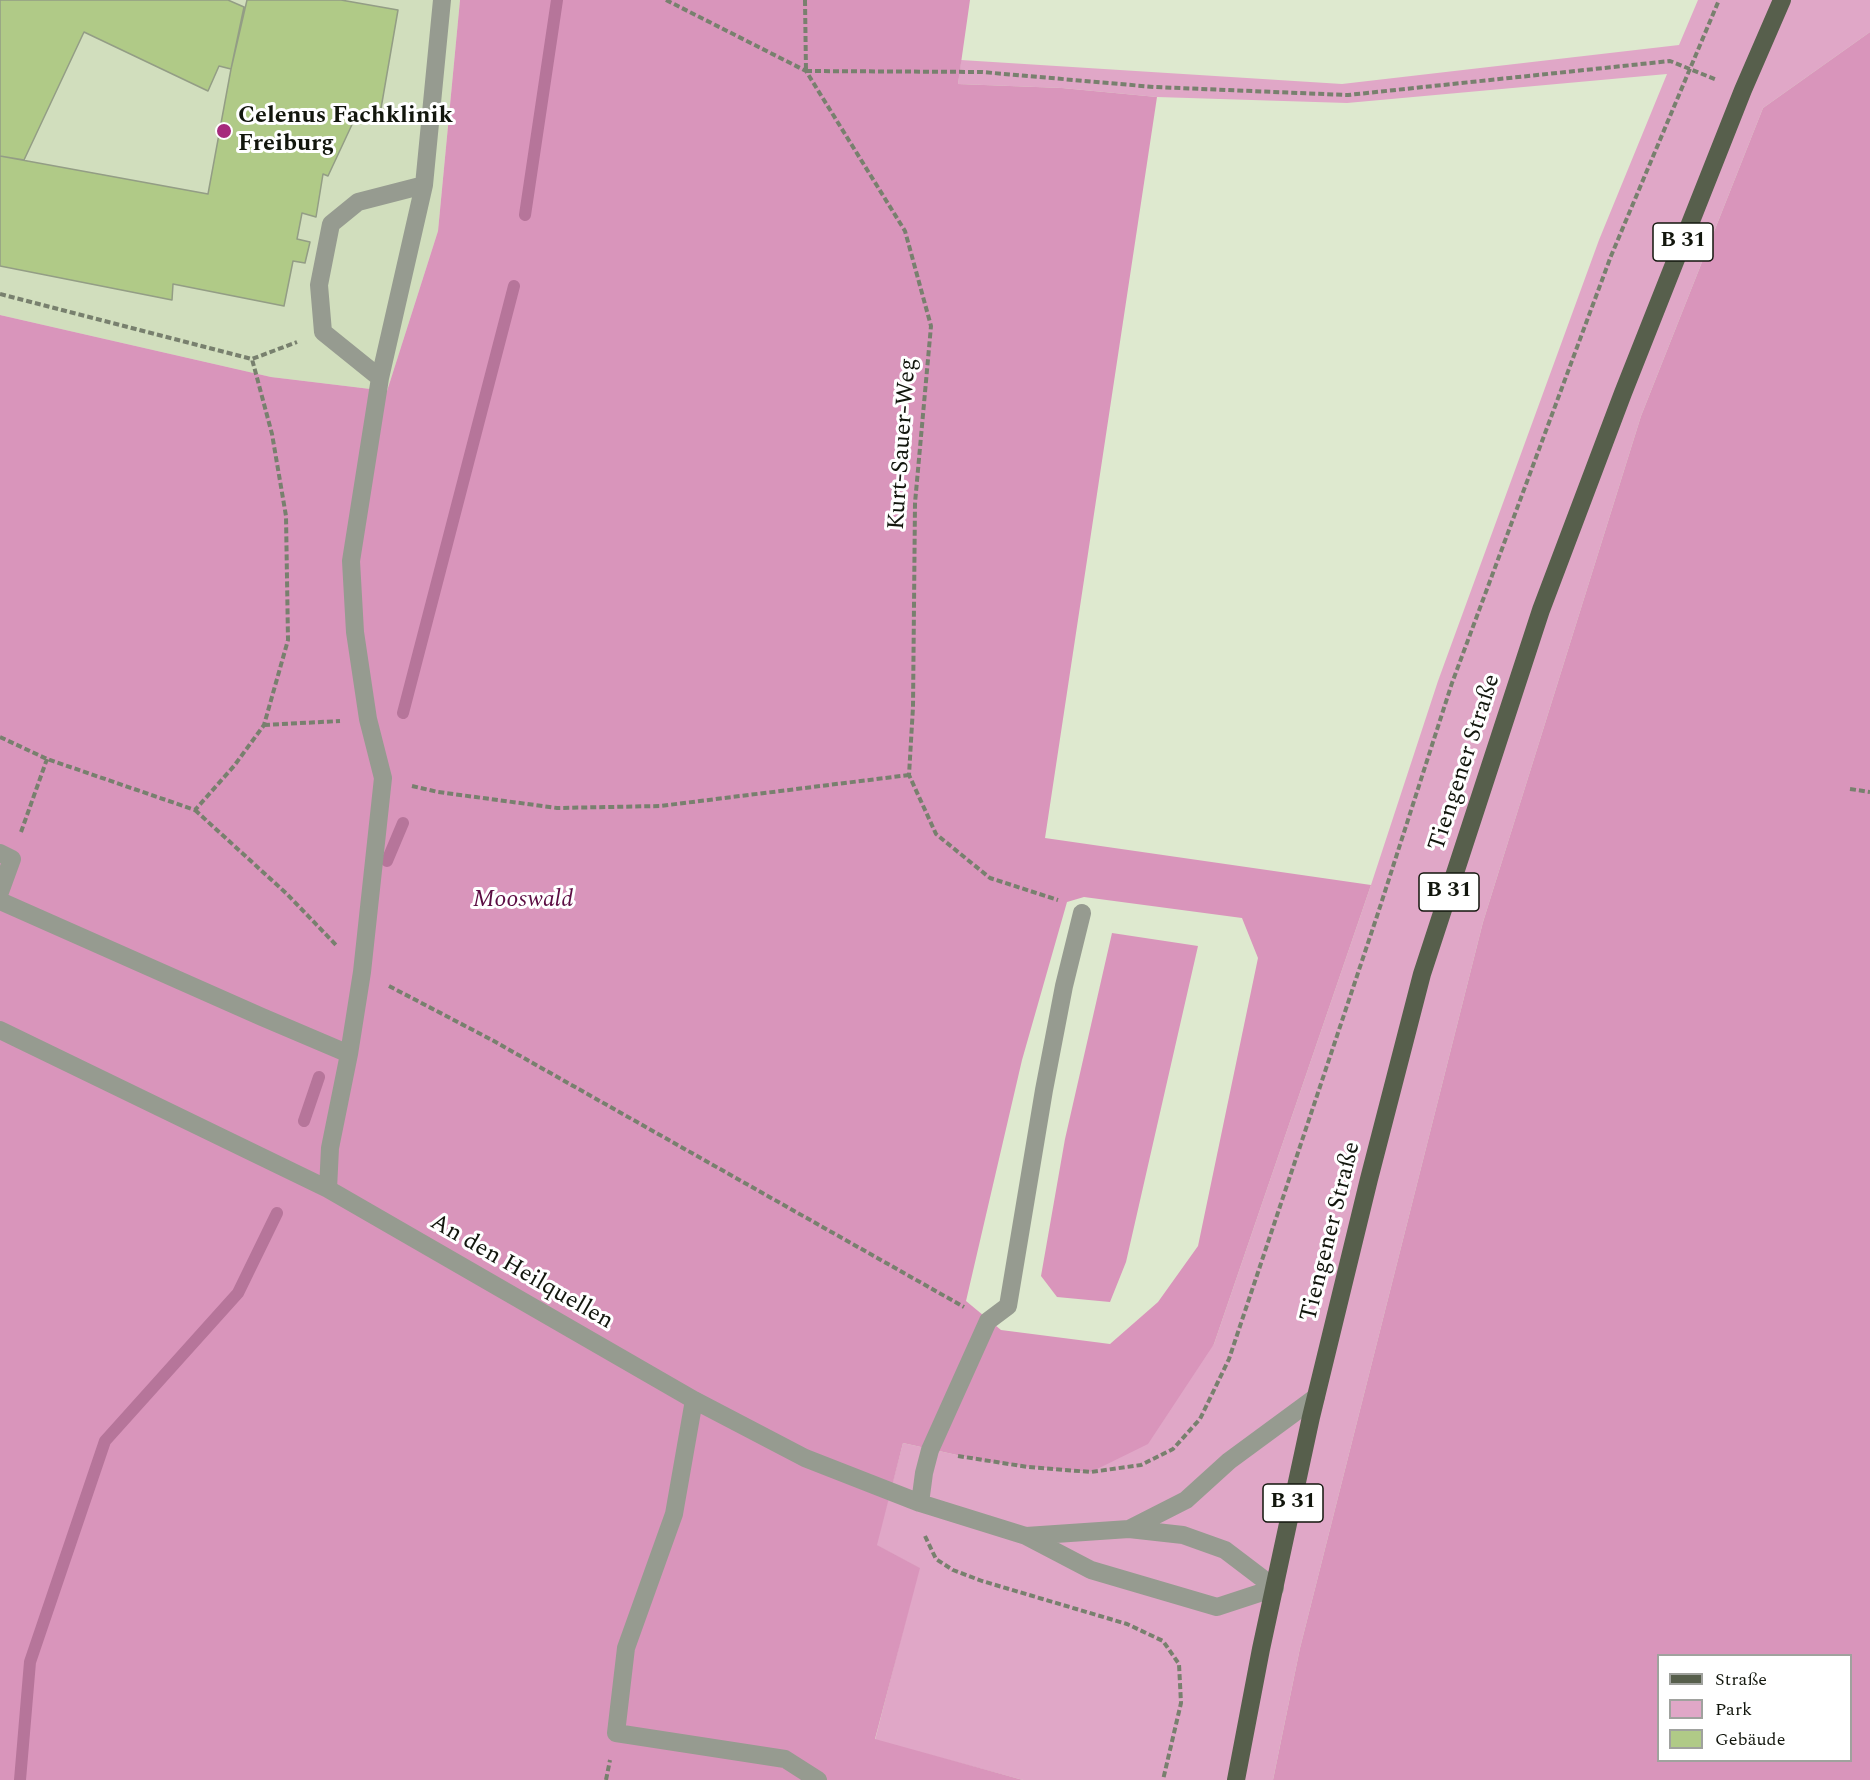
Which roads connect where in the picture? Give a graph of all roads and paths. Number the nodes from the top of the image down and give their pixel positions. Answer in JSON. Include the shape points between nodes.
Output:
{"nodes":[{"id":1,"x":442,"y":0,"type":"edge"},
{"id":2,"x":666,"y":0,"type":"edge"},
{"id":3,"x":805,"y":0,"type":"edge"},
{"id":4,"x":1719,"y":0,"type":"edge"},
{"id":5,"x":1782,"y":0,"type":"edge"},
{"id":6,"x":1690,"y":69,"type":"junction"},
{"id":7,"x":806,"y":71,"type":"junction"},
{"id":8,"x":424,"y":185,"type":"junction"},
{"id":9,"x":0,"y":294,"type":"edge"},
{"id":10,"x":323,"y":332,"type":"junction"},
{"id":11,"x":252,"y":359,"type":"junction"},
{"id":12,"x":380,"y":378,"type":"junction"},
{"id":13,"x":368,"y":719,"type":"junction"},
{"id":14,"x":264,"y":725,"type":"junction"},
{"id":15,"x":0,"y":737,"type":"edge"},
{"id":16,"x":47,"y":759,"type":"junction"},
{"id":17,"x":909,"y":775,"type":"junction"},
{"id":18,"x":383,"y":778,"type":"junction"},
{"id":19,"x":1850,"y":789,"type":"dead end"},
{"id":20,"x":1870,"y":792,"type":"edge"},
{"id":21,"x":195,"y":810,"type":"junction"},
{"id":22,"x":6,"y":856,"type":"edge"},
{"id":23,"x":0,"y":892,"type":"edge"},
{"id":24,"x":0,"y":901,"type":"edge"},
{"id":25,"x":1082,"y":913,"type":"joint"},
{"id":26,"x":362,"y":972,"type":"junction"},
{"id":27,"x":0,"y":1030,"type":"edge"},
{"id":28,"x":349,"y":1054,"type":"junction"},
{"id":29,"x":328,"y":1189,"type":"junction"},
{"id":30,"x":988,"y":1321,"type":"junction"},
{"id":31,"x":1316,"y":1397,"type":"junction"},
{"id":32,"x":694,"y":1400,"type":"junction"},
{"id":33,"x":930,"y":1450,"type":"junction"},
{"id":34,"x":920,"y":1503,"type":"junction"},
{"id":35,"x":1129,"y":1529,"type":"junction"},
{"id":36,"x":1026,"y":1536,"type":"junction"},
{"id":37,"x":1275,"y":1588,"type":"junction"},
{"id":38,"x":818,"y":1780,"type":"edge"},
{"id":39,"x":1163,"y":1780,"type":"edge"},
{"id":40,"x":1236,"y":1780,"type":"edge"}],
"edges":[{"from":1,"to":8,"type":"street"},
{"from":2,"to":7,"type":"path"},
{"from":3,"to":7,"type":"path"},
{"from":4,"to":6,"type":"path"},
{"from":5,"to":31,"type":"main road","name":"Tiengener Straße","number":"B 31","via":[[1627,382],[1541,610],[1422,974]]},
{"from":6,"to":7,"type":"path","via":[[1670,62],[1348,95],[1154,87],[982,72]]},
{"from":6,"to":33,"type":"path","via":[[1611,256],[1452,683],[1229,1359],[1200,1419],[1173,1449],[1141,1466],[1090,1472],[1028,1467]]},
{"from":7,"to":17,"type":"path","name":"Kurt-Sauer-Weg","via":[[905,231],[932,326],[915,503]]},
{"from":8,"to":10,"type":"street","via":[[358,202],[331,224],[319,285]]},
{"from":8,"to":12,"type":"street"},
{"from":9,"to":11,"type":"path"},
{"from":10,"to":11,"type":"path"},
{"from":10,"to":12,"type":"street"},
{"from":11,"to":14,"type":"path","via":[[272,434],[286,516],[288,640]]},
{"from":12,"to":13,"type":"street","via":[[351,561],[355,632]]},
{"from":13,"to":14,"type":"path"},
{"from":13,"to":18,"type":"street"},
{"from":14,"to":21,"type":"path"},
{"from":15,"to":16,"type":"path"},
{"from":16,"to":21,"type":"path"},
{"from":16,"to":22,"type":"path"},
{"from":17,"to":18,"type":"path","via":[[660,806],[556,808],[438,792]]},
{"from":17,"to":25,"type":"path","name":"Kurt-Sauer-Weg","via":[[936,834],[990,878],[1067,902]]},
{"from":18,"to":26,"type":"street"},
{"from":19,"to":20,"type":"path"},
{"from":21,"to":26,"type":"path","via":[[287,894]]},
{"from":22,"to":23,"type":"street"},
{"from":24,"to":28,"type":"street"},
{"from":25,"to":30,"type":"street","via":[[1048,1067],[1008,1306]]},
{"from":26,"to":28,"type":"street"},
{"from":26,"to":30,"type":"path","via":[[492,1040]]},
{"from":27,"to":29,"type":"street","name":"An den Heilquellen"},
{"from":28,"to":29,"type":"street","via":[[330,1148]]},
{"from":29,"to":32,"type":"street","name":"An den Heilquellen"},
{"from":30,"to":33,"type":"street"},
{"from":31,"to":35,"type":"street","name":"An den Heilquellen","via":[[1230,1461],[1186,1500]]},
{"from":31,"to":37,"type":"main road","name":"Tiengener Straße","number":"B 31"},
{"from":32,"to":34,"type":"street","name":"An den Heilquellen","via":[[805,1458]]},
{"from":32,"to":38,"type":"street","via":[[674,1514],[626,1648],[616,1733],[784,1759]]},
{"from":33,"to":34,"type":"street"},
{"from":34,"to":36,"type":"street","name":"An den Heilquellen"},
{"from":34,"to":39,"type":"path","via":[[921,1526],[927,1542],[936,1558],[952,1570],[1127,1624],[1163,1641],[1179,1664],[1180,1703]]},
{"from":35,"to":36,"type":"street","name":"An den Heilquellen"},
{"from":35,"to":37,"type":"street","name":"An den Heilquellen","via":[[1184,1535],[1225,1550]]},
{"from":36,"to":37,"type":"street","name":"An den Heilquellen","via":[[1091,1570],[1217,1607]]},
{"from":37,"to":40,"type":"main road","name":"Tiengener Straße","number":"B 31"}]}
